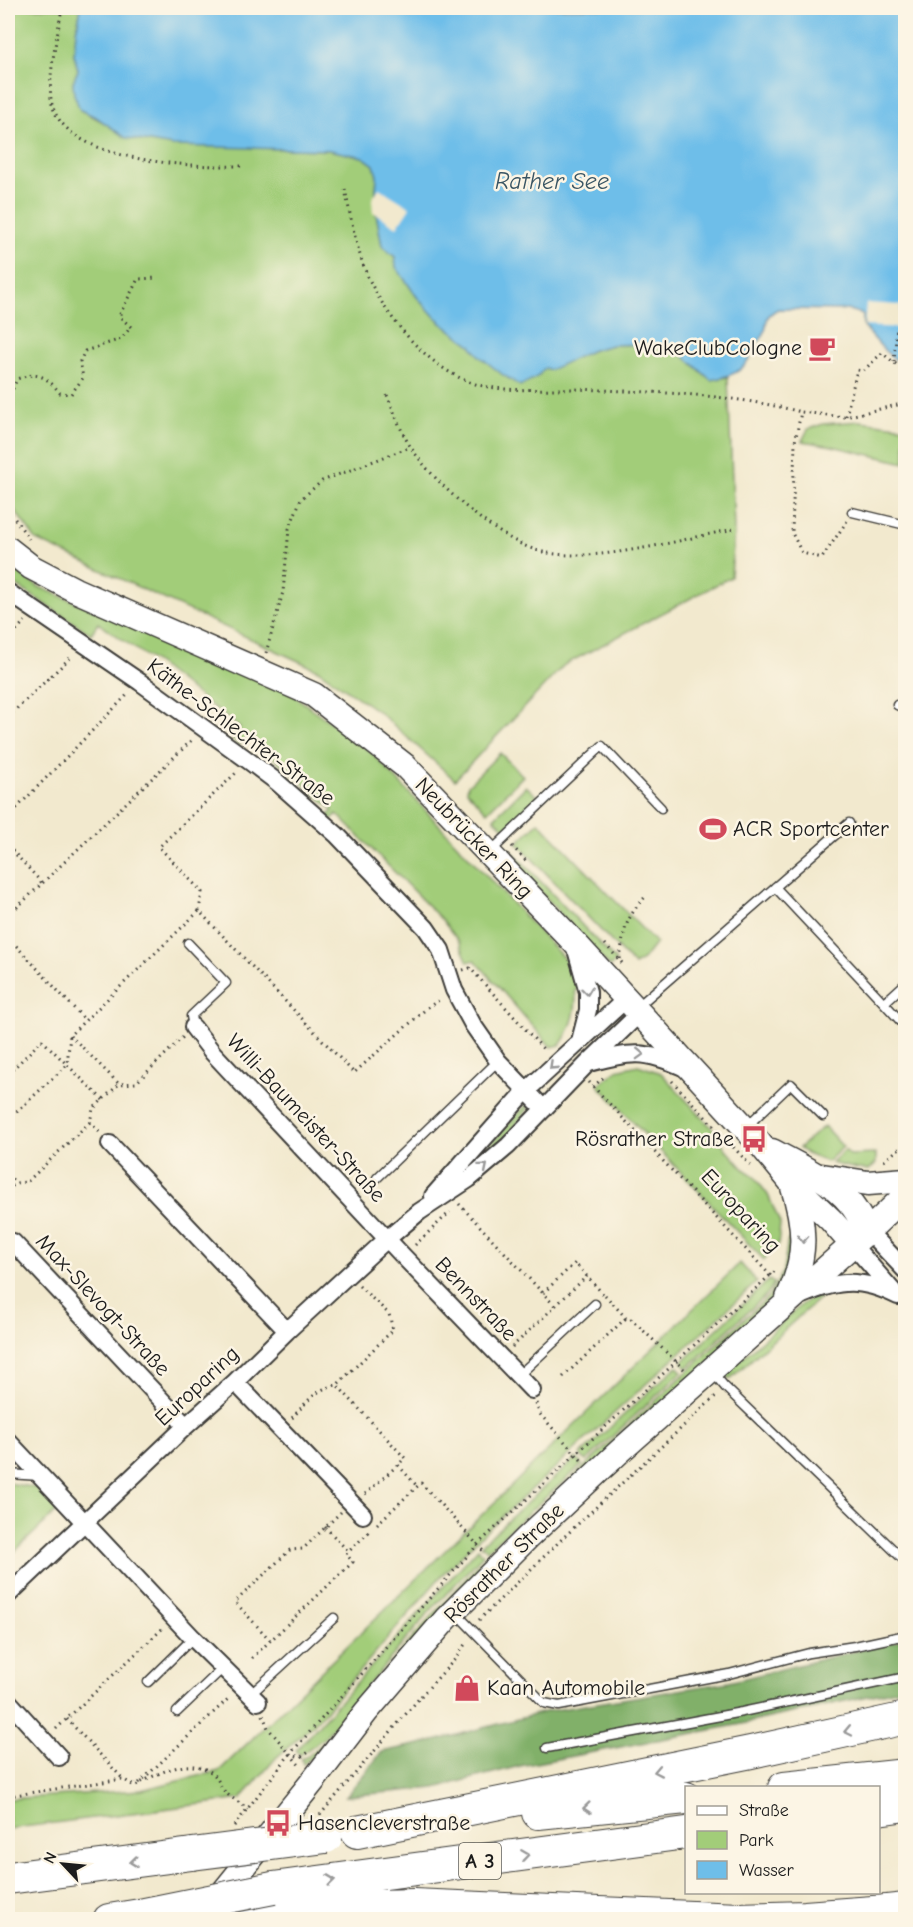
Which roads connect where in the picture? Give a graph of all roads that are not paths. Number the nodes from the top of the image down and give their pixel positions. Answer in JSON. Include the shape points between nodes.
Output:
{"nodes":[{"id":1,"x":852,"y":512,"type":"road end"},
{"id":2,"x":906,"y":525,"type":"edge"},
{"id":3,"x":8,"y":549,"type":"edge"},
{"id":4,"x":8,"y":592,"type":"edge"},
{"id":5,"x":897,"y":705,"type":"dead end"},
{"id":6,"x":906,"y":709,"type":"edge"},
{"id":7,"x":661,"y":808,"type":"dead end"},
{"id":8,"x":849,"y":823,"type":"dead end"},
{"id":9,"x":489,"y":854,"type":"junction"},
{"id":10,"x":775,"y":887,"type":"junction"},
{"id":11,"x":574,"y":942,"type":"junction"},
{"id":12,"x":188,"y":943,"type":"dead end"},
{"id":13,"x":906,"y":983,"type":"edge"},
{"id":14,"x":884,"y":1003,"type":"junction"},
{"id":15,"x":634,"y":1007,"type":"junction"},
{"id":16,"x":193,"y":1027,"type":"joint"},
{"id":17,"x":906,"y":1028,"type":"edge"},
{"id":18,"x":580,"y":1042,"type":"junction"},
{"id":19,"x":498,"y":1061,"type":"junction"},
{"id":20,"x":583,"y":1068,"type":"junction"},
{"id":21,"x":691,"y":1070,"type":"junction"},
{"id":22,"x":526,"y":1091,"type":"junction"},
{"id":23,"x":544,"y":1109,"type":"junction"},
{"id":24,"x":823,"y":1116,"type":"dead end"},
{"id":25,"x":752,"y":1136,"type":"junction"},
{"id":26,"x":110,"y":1144,"type":"dead end"},
{"id":27,"x":815,"y":1174,"type":"junction"},
{"id":28,"x":377,"y":1178,"type":"dead end"},
{"id":29,"x":906,"y":1180,"type":"edge"},
{"id":30,"x":791,"y":1182,"type":"junction"},
{"id":31,"x":906,"y":1195,"type":"edge"},
{"id":32,"x":419,"y":1212,"type":"junction"},
{"id":33,"x":860,"y":1238,"type":"junction"},
{"id":34,"x":387,"y":1239,"type":"junction"},
{"id":35,"x":13,"y":1242,"type":"dead end"},
{"id":36,"x":906,"y":1271,"type":"edge"},
{"id":37,"x":902,"y":1298,"type":"edge"},
{"id":38,"x":786,"y":1302,"type":"junction"},
{"id":39,"x":595,"y":1304,"type":"road end"},
{"id":40,"x":287,"y":1331,"type":"junction"},
{"id":41,"x":518,"y":1376,"type":"junction"},
{"id":42,"x":718,"y":1379,"type":"junction"},
{"id":43,"x":235,"y":1382,"type":"junction"},
{"id":44,"x":532,"y":1390,"type":"road end"},
{"id":45,"x":186,"y":1426,"type":"junction"},
{"id":46,"x":8,"y":1441,"type":"edge"},
{"id":47,"x":8,"y":1474,"type":"edge"},
{"id":48,"x":40,"y":1476,"type":"junction"},
{"id":49,"x":356,"y":1507,"type":"road end"},
{"id":50,"x":84,"y":1522,"type":"junction"},
{"id":51,"x":906,"y":1562,"type":"edge"},
{"id":52,"x":8,"y":1594,"type":"edge"},
{"id":53,"x":454,"y":1611,"type":"junction"},
{"id":54,"x":334,"y":1618,"type":"dead end"},
{"id":55,"x":906,"y":1635,"type":"edge"},
{"id":56,"x":193,"y":1638,"type":"junction"},
{"id":57,"x":223,"y":1668,"type":"junction"},
{"id":58,"x":906,"y":1677,"type":"edge"},
{"id":59,"x":148,"y":1682,"type":"dead end"},
{"id":60,"x":250,"y":1694,"type":"joint"},
{"id":61,"x":8,"y":1701,"type":"edge"},
{"id":62,"x":177,"y":1712,"type":"dead end"},
{"id":63,"x":906,"y":1718,"type":"edge"},
{"id":64,"x":547,"y":1748,"type":"dead end"},
{"id":65,"x":59,"y":1757,"type":"dead end"},
{"id":66,"x":906,"y":1775,"type":"edge"},
{"id":67,"x":310,"y":1777,"type":"junction"},
{"id":68,"x":803,"y":1786,"type":"edge"},
{"id":69,"x":685,"y":1798,"type":"edge"},
{"id":70,"x":906,"y":1805,"type":"edge"},
{"id":71,"x":880,"y":1809,"type":"edge"},
{"id":72,"x":357,"y":1832,"type":"junction"},
{"id":73,"x":685,"y":1833,"type":"edge"},
{"id":74,"x":8,"y":1878,"type":"edge"},
{"id":75,"x":896,"y":1910,"type":"edge"},
{"id":76,"x":140,"y":1915,"type":"junction"},
{"id":77,"x":109,"y":1920,"type":"edge"},
{"id":78,"x":182,"y":1920,"type":"edge"},
{"id":79,"x":201,"y":1920,"type":"edge"}],
"edges":[{"from":1,"to":2,"type":"lane"},
{"from":3,"to":9,"type":"main road","name":"Neubrücker Ring","via":[[31,567],[75,590],[314,695],[405,766]]},
{"from":4,"to":19,"type":"street","name":"Käthe-Schlechter-Straße","via":[[249,761],[337,835],[426,928],[441,950],[473,1025]]},
{"from":5,"to":6,"type":"lane"},
{"from":7,"to":9,"type":"lane","via":[[602,746]]},
{"from":8,"to":10,"type":"lane"},
{"from":9,"to":11,"type":"main road","name":"Neubrücker Ring"},
{"from":10,"to":14,"type":"lane"},
{"from":10,"to":15,"type":"lane"},
{"from":11,"to":15,"type":"main road","name":"Neubrücker Ring"},
{"from":11,"to":18,"type":"street","one_way":true,"via":[[588,992]]},
{"from":12,"to":16,"type":"lane","via":[[226,983],[191,1016]]},
{"from":13,"to":14,"type":"lane"},
{"from":14,"to":17,"type":"lane"},
{"from":15,"to":18,"type":"street","name":"Europaring"},
{"from":15,"to":20,"type":"street","name":"Europaring"},
{"from":15,"to":21,"type":"main road","name":"Neubrücker Ring"},
{"from":16,"to":34,"type":"street","name":"Willi-Baumeister-Straße"},
{"from":18,"to":22,"type":"street","name":"Europaring","one_way":true},
{"from":19,"to":22,"type":"street","name":"Käthe-Schlechter-Straße"},
{"from":19,"to":28,"type":"lane"},
{"from":20,"to":21,"type":"street","one_way":true,"via":[[633,1053],[660,1057]]},
{"from":20,"to":23,"type":"street","name":"Europaring"},
{"from":21,"to":25,"type":"main road","name":"Neubrücker Ring"},
{"from":22,"to":23,"type":"street","name":"Käthe-Schlechter-Straße"},
{"from":22,"to":32,"type":"street","name":"Europaring"},
{"from":32,"to":23,"type":"street","name":"Europaring","one_way":true,"via":[[469,1179]]},
{"from":24,"to":25,"type":"lane","via":[[791,1084]]},
{"from":25,"to":27,"type":"main road"},
{"from":25,"to":30,"type":"main road","name":"Neubrücker Ring"},
{"from":26,"to":40,"type":"street"},
{"from":27,"to":29,"type":"main road","via":[[868,1183]]},
{"from":27,"to":33,"type":"main road","via":[[850,1204]]},
{"from":30,"to":33,"type":"main road","name":"Neubrücker Ring","via":[[831,1220]]},
{"from":30,"to":38,"type":"main road","one_way":true,"via":[[804,1233],[796,1281]]},
{"from":31,"to":33,"type":"main road","name":"Rösrather Straße"},
{"from":32,"to":34,"type":"street","name":"Europaring"},
{"from":33,"to":36,"type":"street"},
{"from":33,"to":37,"type":"street"},
{"from":33,"to":38,"type":"main road","name":"Rösrather Straße"},
{"from":34,"to":40,"type":"street","name":"Europaring"},
{"from":34,"to":41,"type":"street","name":"Bennstraße"},
{"from":35,"to":45,"type":"street","name":"Max-Slevogt-Straße"},
{"from":37,"to":38,"type":"street","name":"Rösrather Straße","via":[[882,1288],[850,1281],[828,1284]]},
{"from":38,"to":42,"type":"main road","name":"Rösrather Straße"},
{"from":39,"to":41,"type":"lane"},
{"from":40,"to":43,"type":"street","name":"Europaring"},
{"from":41,"to":44,"type":"street","name":"Bennstraße"},
{"from":42,"to":51,"type":"lane"},
{"from":42,"to":53,"type":"main road","name":"Rösrather Straße","via":[[561,1507]]},
{"from":43,"to":45,"type":"street","name":"Europaring"},
{"from":43,"to":49,"type":"street"},
{"from":45,"to":50,"type":"street","name":"Europaring"},
{"from":46,"to":48,"type":"street"},
{"from":47,"to":48,"type":"lane"},
{"from":48,"to":50,"type":"street"},
{"from":50,"to":52,"type":"street","name":"Europaring"},
{"from":50,"to":56,"type":"street"},
{"from":53,"to":55,"type":"lane","via":[[544,1703],[559,1706]]},
{"from":53,"to":67,"type":"main road","name":"Rösrather Straße"},
{"from":54,"to":60,"type":"lane"},
{"from":56,"to":57,"type":"street"},
{"from":56,"to":59,"type":"lane"},
{"from":57,"to":60,"type":"street"},
{"from":57,"to":62,"type":"lane"},
{"from":58,"to":64,"type":"lane"},
{"from":61,"to":65,"type":"street"},
{"from":63,"to":72,"type":"highway","one_way":true},
{"from":66,"to":68,"type":"highway"},
{"from":67,"to":78,"type":"main road","name":"Rösrather Straße","via":[[290,1789]]},
{"from":67,"to":79,"type":"main road","name":"Rösrather Straße"},
{"from":69,"to":72,"type":"highway","number":"A 3","one_way":true},
{"from":70,"to":71,"type":"highway"},
{"from":72,"to":74,"type":"highway","number":"A 3","one_way":true,"bridge":true,"via":[[319,1830],[192,1854]]},
{"from":76,"to":73,"type":"highway","number":"A 3","one_way":true,"bridge":true,"via":[[273,1888]]},
{"from":75,"to":76,"type":"highway","bridge":true,"via":[[739,1919],[413,1905],[305,1908],[252,1914]]},
{"from":76,"to":77,"type":"highway","number":"A 3"}]}
